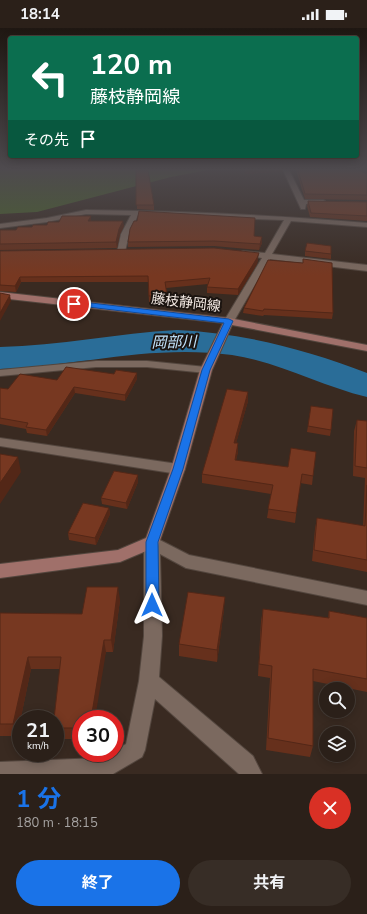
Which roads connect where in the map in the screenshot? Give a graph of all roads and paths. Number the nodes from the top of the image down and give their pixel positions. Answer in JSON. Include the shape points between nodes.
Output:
{"nodes":[{"id":1,"x":302,"y":205,"type":"edge"},
{"id":2,"x":135,"y":213,"type":"junction"},
{"id":3,"x":289,"y":219,"type":"junction"},
{"id":4,"x":304,"y":220,"type":"junction"},
{"id":5,"x":367,"y":225,"type":"edge"},
{"id":6,"x":0,"y":226,"type":"edge"},
{"id":7,"x":121,"y":252,"type":"edge"},
{"id":8,"x":233,"y":252,"type":"edge"},
{"id":9,"x":269,"y":255,"type":"junction"},
{"id":10,"x":367,"y":268,"type":"edge"},
{"id":11,"x":0,"y":295,"type":"edge"},
{"id":12,"x":229,"y":321,"type":"junction"},
{"id":13,"x":367,"y":348,"type":"edge"},
{"id":14,"x":206,"y":370,"type":"junction"},
{"id":15,"x":0,"y":373,"type":"edge"},
{"id":16,"x":0,"y":442,"type":"edge"},
{"id":17,"x":178,"y":469,"type":"junction"},
{"id":18,"x":152,"y":542,"type":"junction"},
{"id":19,"x":0,"y":571,"type":"edge"},
{"id":20,"x":367,"y":598,"type":"edge"},
{"id":21,"x":149,"y":681,"type":"junction"},
{"id":22,"x":0,"y":773,"type":"edge"},
{"id":23,"x":251,"y":774,"type":"edge"}],
"edges":[{"from":1,"to":4,"type":"street"},
{"from":2,"to":3,"type":"street"},
{"from":2,"to":6,"type":"street","via":[[86,212]]},
{"from":2,"to":7,"type":"street","via":[[125,234]]},
{"from":3,"to":4,"type":"street"},
{"from":3,"to":9,"type":"street"},
{"from":4,"to":5,"type":"street"},
{"from":8,"to":9,"type":"street"},
{"from":9,"to":10,"type":"street"},
{"from":9,"to":12,"type":"street"},
{"from":11,"to":12,"type":"street","name":"藤枝静岡線"},
{"from":12,"to":13,"type":"street","name":"藤枝静岡線"},
{"from":12,"to":14,"type":"street"},
{"from":14,"to":15,"type":"street","via":[[147,364],[96,364]]},
{"from":14,"to":17,"type":"street"},
{"from":16,"to":17,"type":"street"},
{"from":17,"to":18,"type":"street"},
{"from":18,"to":19,"type":"street","via":[[120,556]]},
{"from":18,"to":20,"type":"street","via":[[186,561]]},
{"from":18,"to":21,"type":"street","via":[[152,636]]},
{"from":21,"to":22,"type":"street","via":[[135,750],[101,769]]},
{"from":21,"to":23,"type":"street","via":[[245,764]]}]}
